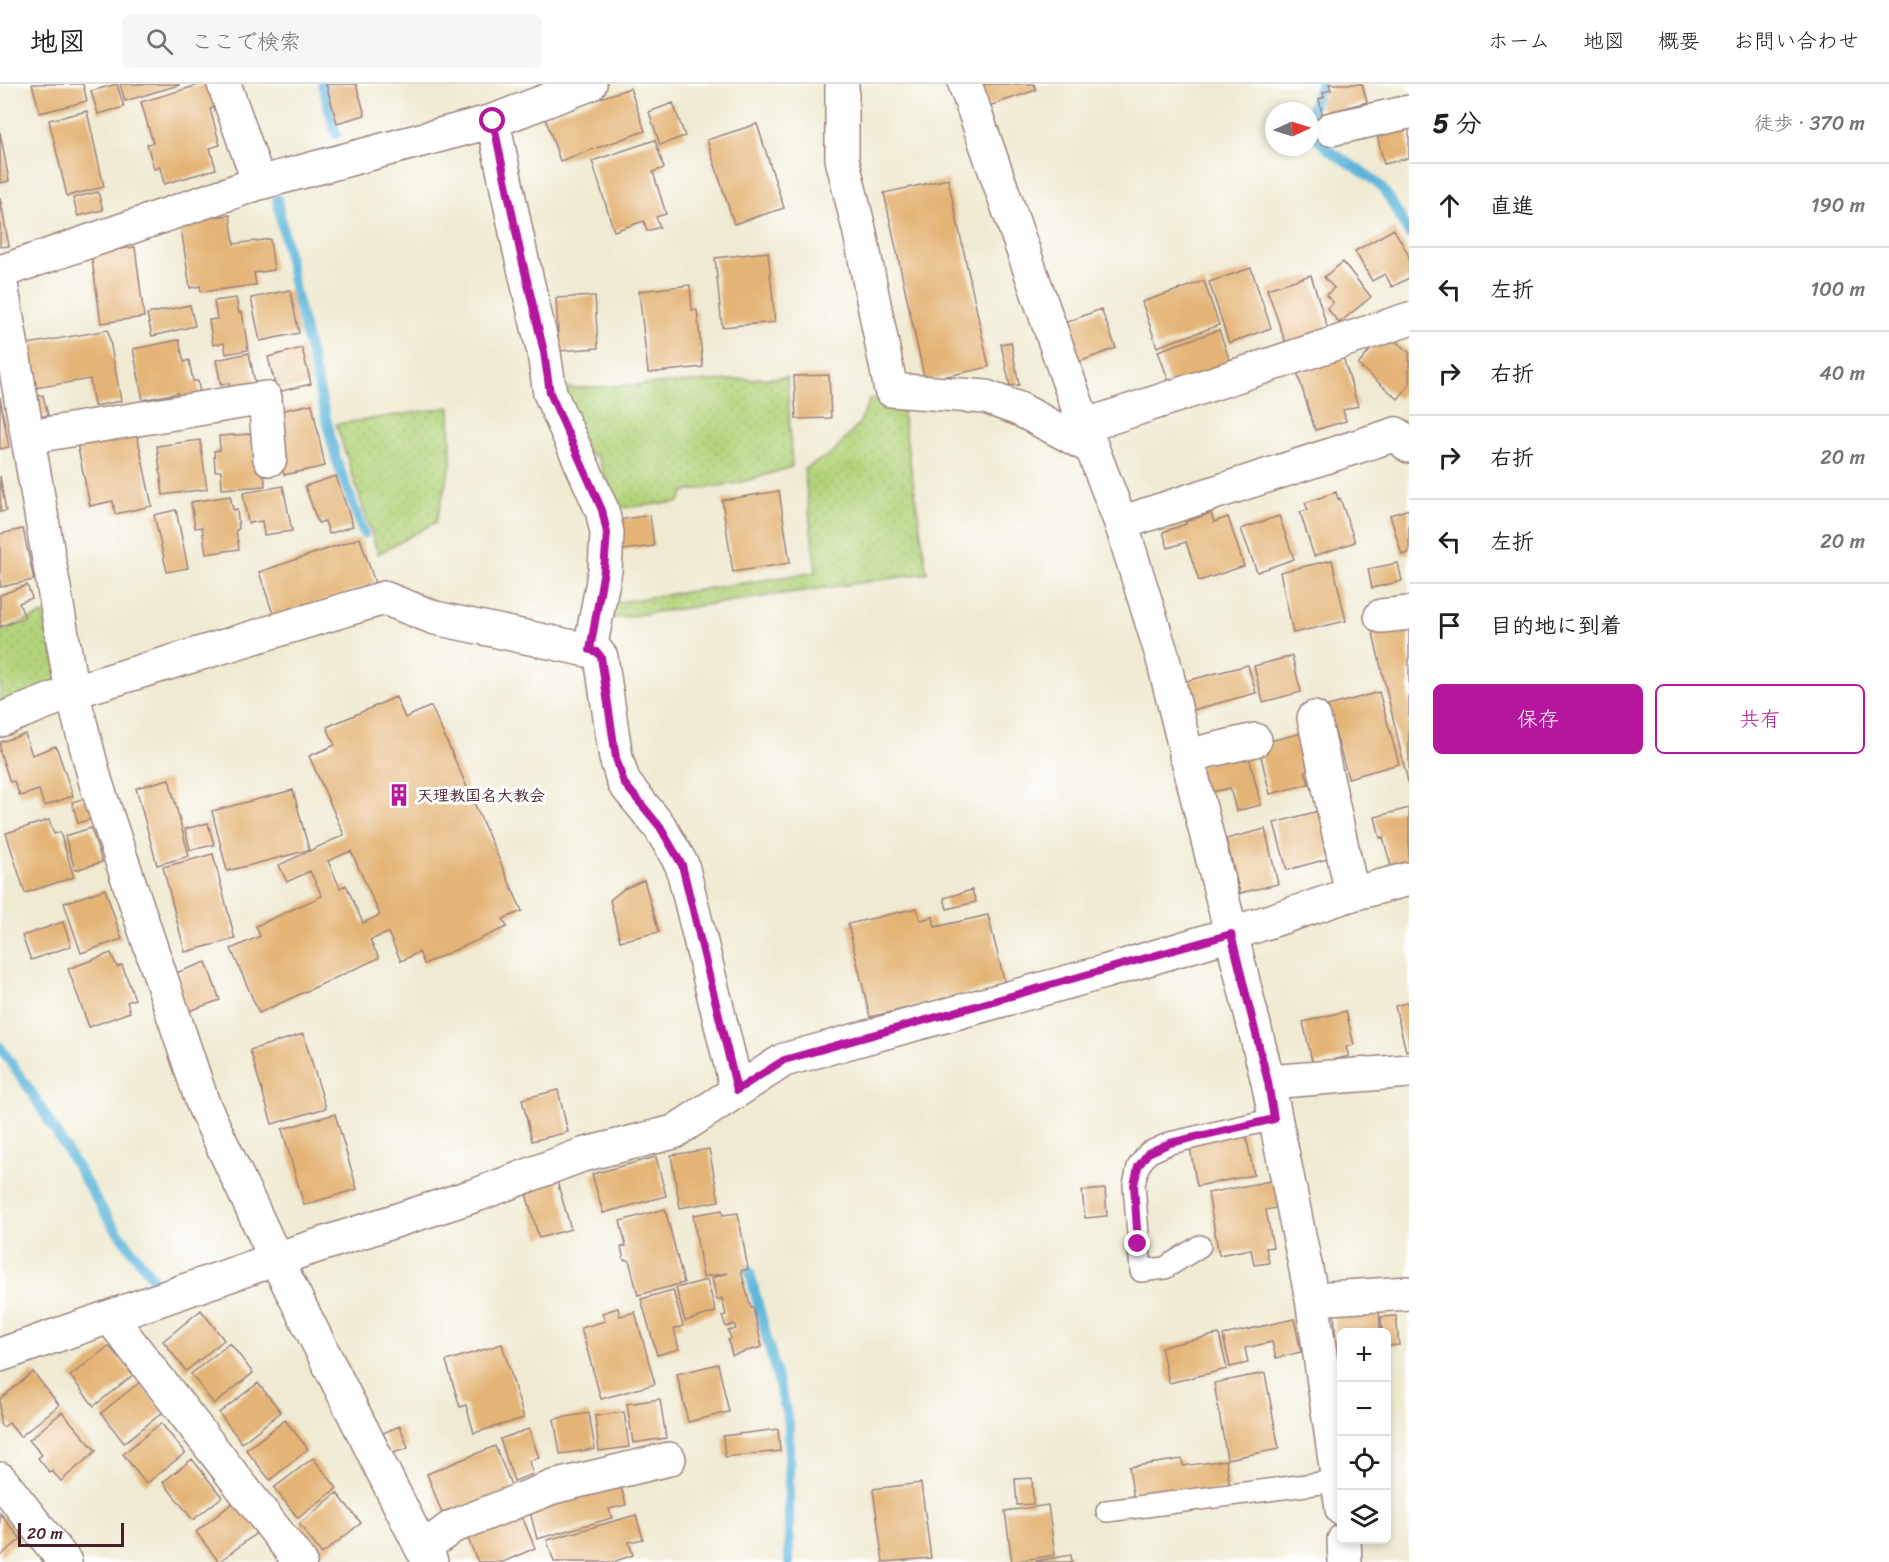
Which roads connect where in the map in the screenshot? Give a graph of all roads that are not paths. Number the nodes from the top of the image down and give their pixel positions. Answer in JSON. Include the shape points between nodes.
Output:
{"nodes":[{"id":1,"x":224,"y":84,"type":"edge"},
{"id":2,"x":590,"y":84,"type":"edge"},
{"id":3,"x":842,"y":84,"type":"edge"},
{"id":4,"x":965,"y":84,"type":"edge"},
{"id":5,"x":1409,"y":112,"type":"edge"},
{"id":6,"x":493,"y":121,"type":"junction"},
{"id":7,"x":1331,"y":129,"type":"dead end"},
{"id":8,"x":259,"y":183,"type":"junction"},
{"id":9,"x":0,"y":272,"type":"edge"},
{"id":10,"x":0,"y":279,"type":"edge"},
{"id":11,"x":1409,"y":319,"type":"edge"},
{"id":12,"x":1405,"y":432,"type":"edge"},
{"id":13,"x":28,"y":437,"type":"junction"},
{"id":14,"x":1088,"y":437,"type":"junction"},
{"id":15,"x":270,"y":459,"type":"dead end"},
{"id":16,"x":1120,"y":523,"type":"junction"},
{"id":17,"x":590,"y":650,"type":"junction"},
{"id":18,"x":72,"y":692,"type":"junction"},
{"id":19,"x":1314,"y":718,"type":"dead end"},
{"id":20,"x":0,"y":720,"type":"edge"},
{"id":21,"x":1255,"y":740,"type":"dead end"},
{"id":22,"x":1186,"y":756,"type":"junction"},
{"id":23,"x":1409,"y":879,"type":"edge"},
{"id":24,"x":1352,"y":894,"type":"junction"},
{"id":25,"x":1231,"y":934,"type":"junction"},
{"id":26,"x":1409,"y":1071,"type":"edge"},
{"id":27,"x":1268,"y":1082,"type":"junction"},
{"id":28,"x":737,"y":1090,"type":"junction"},
{"id":29,"x":1274,"y":1119,"type":"junction"},
{"id":30,"x":1200,"y":1246,"type":"dead end"},
{"id":31,"x":276,"y":1259,"type":"junction"},
{"id":32,"x":1409,"y":1293,"type":"edge"},
{"id":33,"x":1312,"y":1299,"type":"junction"},
{"id":34,"x":110,"y":1317,"type":"junction"},
{"id":35,"x":0,"y":1355,"type":"edge"},
{"id":36,"x":669,"y":1459,"type":"dead end"},
{"id":37,"x":0,"y":1479,"type":"edge"},
{"id":38,"x":1338,"y":1490,"type":"edge"},
{"id":39,"x":1337,"y":1495,"type":"edge"},
{"id":40,"x":1107,"y":1511,"type":"dead end"},
{"id":41,"x":1344,"y":1544,"type":"edge"},
{"id":42,"x":427,"y":1556,"type":"edge"},
{"id":43,"x":65,"y":1562,"type":"edge"},
{"id":44,"x":300,"y":1562,"type":"edge"},
{"id":45,"x":1345,"y":1562,"type":"edge"}],
"edges":[{"from":1,"to":8,"type":"street"},
{"from":2,"to":6,"type":"street"},
{"from":3,"to":14,"type":"street","via":[[842,159],[891,390],[986,397]]},
{"from":4,"to":14,"type":"street"},
{"from":5,"to":7,"type":"street"},
{"from":6,"to":8,"type":"street"},
{"from":6,"to":17,"type":"street","via":[[550,393],[602,510],[607,533]]},
{"from":8,"to":9,"type":"street"},
{"from":10,"to":13,"type":"street"},
{"from":11,"to":14,"type":"street"},
{"from":12,"to":16,"type":"street"},
{"from":13,"to":15,"type":"street","via":[[264,385]]},
{"from":13,"to":18,"type":"street"},
{"from":14,"to":16,"type":"street"},
{"from":16,"to":22,"type":"street","via":[[1162,655]]},
{"from":17,"to":18,"type":"street","via":[[435,618],[384,598]]},
{"from":17,"to":28,"type":"street","via":[[601,657],[616,758],[624,783],[660,827],[682,865]]},
{"from":18,"to":20,"type":"street"},
{"from":18,"to":31,"type":"street","via":[[96,783],[203,1104]]},
{"from":19,"to":24,"type":"street"},
{"from":21,"to":22,"type":"street"},
{"from":22,"to":25,"type":"street"},
{"from":23,"to":24,"type":"street"},
{"from":24,"to":25,"type":"street"},
{"from":25,"to":27,"type":"street"},
{"from":25,"to":28,"type":"street","via":[[784,1060]]},
{"from":26,"to":27,"type":"street"},
{"from":27,"to":29,"type":"street"},
{"from":28,"to":31,"type":"street","via":[[674,1132],[582,1155],[479,1194]]},
{"from":29,"to":30,"type":"lane","via":[[1170,1143],[1148,1153],[1138,1167],[1134,1185],[1141,1271],[1165,1268]]},
{"from":29,"to":33,"type":"street"},
{"from":31,"to":34,"type":"street"},
{"from":31,"to":42,"type":"street"},
{"from":32,"to":33,"type":"street"},
{"from":33,"to":38,"type":"street"},
{"from":34,"to":35,"type":"street"},
{"from":34,"to":44,"type":"street"},
{"from":36,"to":42,"type":"street","via":[[553,1487],[452,1527]]},
{"from":37,"to":43,"type":"street"},
{"from":39,"to":40,"type":"lane"},
{"from":41,"to":45,"type":"street"}]}
